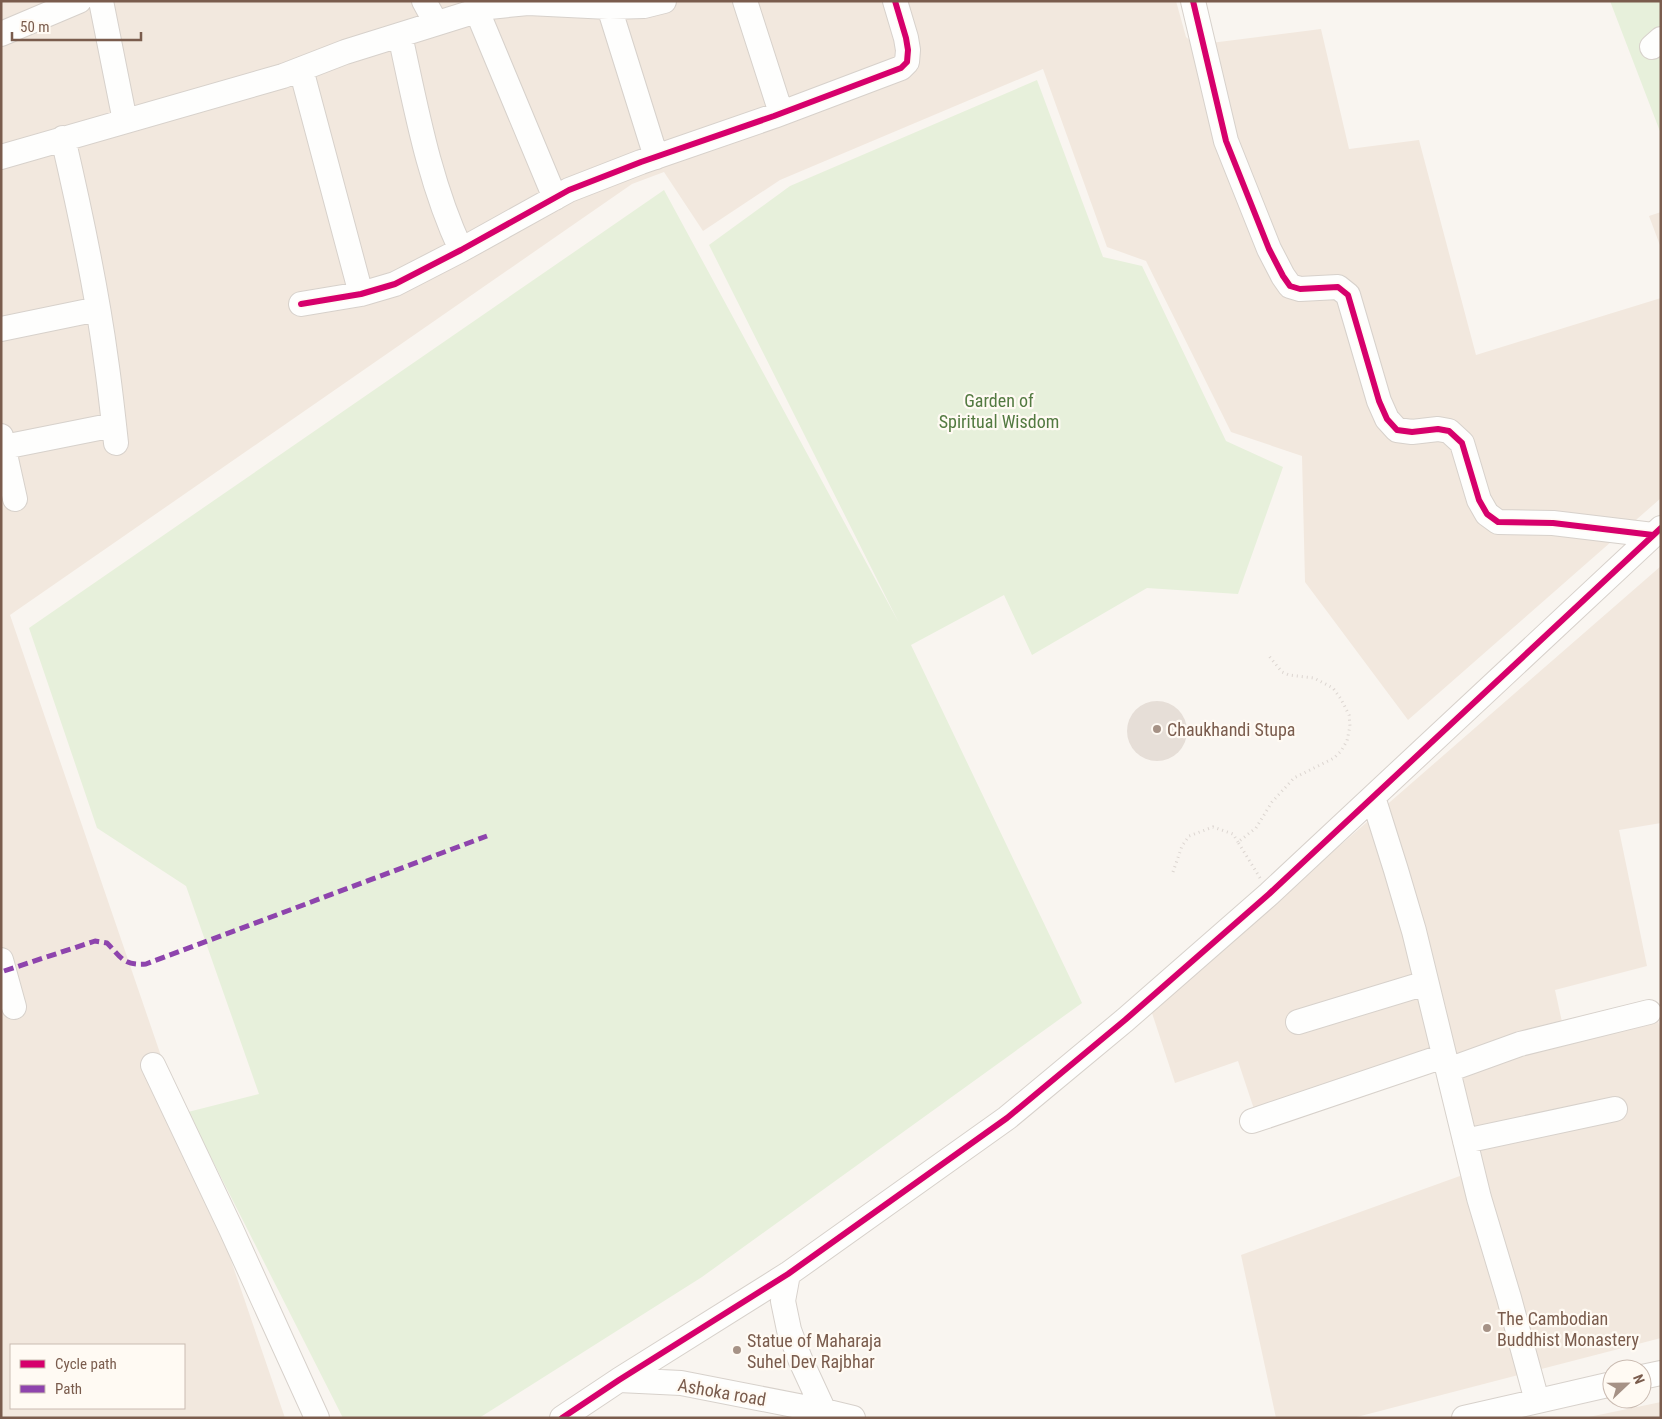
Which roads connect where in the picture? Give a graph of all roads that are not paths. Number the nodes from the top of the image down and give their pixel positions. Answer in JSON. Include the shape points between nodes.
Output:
{"nodes":[{"id":1,"x":79,"y":1,"type":"edge"},
{"id":2,"x":101,"y":1,"type":"edge"},
{"id":3,"x":424,"y":1,"type":"edge"},
{"id":4,"x":664,"y":1,"type":"edge"},
{"id":5,"x":745,"y":1,"type":"edge"},
{"id":6,"x":895,"y":1,"type":"edge"},
{"id":7,"x":1193,"y":1,"type":"edge"},
{"id":8,"x":568,"y":3,"type":"edge"},
{"id":9,"x":609,"y":6,"type":"junction"},
{"id":10,"x":477,"y":10,"type":"junction"},
{"id":11,"x":436,"y":23,"type":"junction"},
{"id":12,"x":1,"y":34,"type":"edge"},
{"id":13,"x":400,"y":34,"type":"junction"},
{"id":14,"x":301,"y":69,"type":"junction"},
{"id":15,"x":781,"y":114,"type":"junction"},
{"id":16,"x":125,"y":121,"type":"junction"},
{"id":17,"x":63,"y":138,"type":"junction"},
{"id":18,"x":1,"y":157,"type":"edge"},
{"id":19,"x":656,"y":157,"type":"junction"},
{"id":20,"x":555,"y":198,"type":"junction"},
{"id":21,"x":461,"y":250,"type":"junction"},
{"id":22,"x":361,"y":294,"type":"junction"},
{"id":23,"x":301,"y":304,"type":"dead end"},
{"id":24,"x":98,"y":309,"type":"junction"},
{"id":25,"x":1,"y":329,"type":"edge"},
{"id":26,"x":2,"y":442,"type":"edge"},
{"id":27,"x":15,"y":499,"type":"dead end"},
{"id":28,"x":1657,"y":531,"type":"edge"},
{"id":29,"x":1373,"y":797,"type":"junction"},
{"id":30,"x":1,"y":960,"type":"edge"},
{"id":31,"x":1426,"y":983,"type":"junction"},
{"id":32,"x":14,"y":1007,"type":"dead end"},
{"id":33,"x":1649,"y":1012,"type":"dead end"},
{"id":34,"x":1298,"y":1022,"type":"dead end"},
{"id":35,"x":1446,"y":1063,"type":"junction"},
{"id":36,"x":153,"y":1065,"type":"dead end"},
{"id":37,"x":1614,"y":1109,"type":"dead end"},
{"id":38,"x":1252,"y":1121,"type":"dead end"},
{"id":39,"x":1465,"y":1141,"type":"junction"},
{"id":40,"x":788,"y":1274,"type":"junction"},
{"id":41,"x":618,"y":1380,"type":"junction"},
{"id":42,"x":1602,"y":1387,"type":"edge"},
{"id":43,"x":1546,"y":1406,"type":"edge"},
{"id":44,"x":824,"y":1411,"type":"junction"},
{"id":45,"x":318,"y":1418,"type":"edge"},
{"id":46,"x":562,"y":1418,"type":"edge"},
{"id":47,"x":853,"y":1418,"type":"edge"},
{"id":48,"x":1464,"y":1418,"type":"edge"}],
"edges":[{"from":1,"to":12,"type":"street"},
{"from":2,"to":16,"type":"street"},
{"from":3,"to":11,"type":"street"},
{"from":4,"to":9,"type":"street","via":[[644,6]]},
{"from":5,"to":15,"type":"street"},
{"from":6,"to":15,"type":"street","via":[[908,50],[907,62],[901,68]]},
{"from":7,"to":28,"type":"street","via":[[1226,141],[1269,249],[1290,286],[1300,289],[1338,288],[1348,295],[1387,419],[1397,430],[1449,431],[1462,443],[1479,500],[1487,514],[1498,522]]},
{"from":8,"to":9,"type":"street"},
{"from":8,"to":10,"type":"street","via":[[528,3]]},
{"from":9,"to":19,"type":"street"},
{"from":10,"to":11,"type":"street"},
{"from":10,"to":20,"type":"street"},
{"from":11,"to":13,"type":"street"},
{"from":13,"to":14,"type":"street"},
{"from":13,"to":21,"type":"street","via":[[434,182]]},
{"from":14,"to":16,"type":"street"},
{"from":14,"to":22,"type":"street"},
{"from":15,"to":19,"type":"street"},
{"from":16,"to":17,"type":"street"},
{"from":17,"to":18,"type":"street"},
{"from":17,"to":24,"type":"street"},
{"from":19,"to":20,"type":"street"},
{"from":20,"to":21,"type":"street"},
{"from":21,"to":22,"type":"street","via":[[395,284]]},
{"from":22,"to":23,"type":"street"},
{"from":24,"to":25,"type":"street"},
{"from":24,"to":26,"type":"street","via":[[115,434]]},
{"from":26,"to":27,"type":"street"},
{"from":28,"to":29,"type":"street"},
{"from":29,"to":31,"type":"street"},
{"from":29,"to":40,"type":"street","via":[[1269,894],[1007,1118]]},
{"from":30,"to":32,"type":"street"},
{"from":31,"to":34,"type":"street"},
{"from":31,"to":35,"type":"street"},
{"from":33,"to":35,"type":"street"},
{"from":35,"to":38,"type":"street"},
{"from":35,"to":39,"type":"street"},
{"from":36,"to":45,"type":"street"},
{"from":37,"to":39,"type":"street"},
{"from":39,"to":43,"type":"street","via":[[1479,1198]]},
{"from":40,"to":41,"type":"street"},
{"from":40,"to":44,"type":"street","via":[[783,1301],[789,1330]]},
{"from":41,"to":44,"type":"street","name":"Ashoka road","via":[[681,1383]]},
{"from":41,"to":46,"type":"street"},
{"from":42,"to":43,"type":"street"},
{"from":43,"to":48,"type":"street"},
{"from":44,"to":47,"type":"street","name":"Ashoka road"}]}
